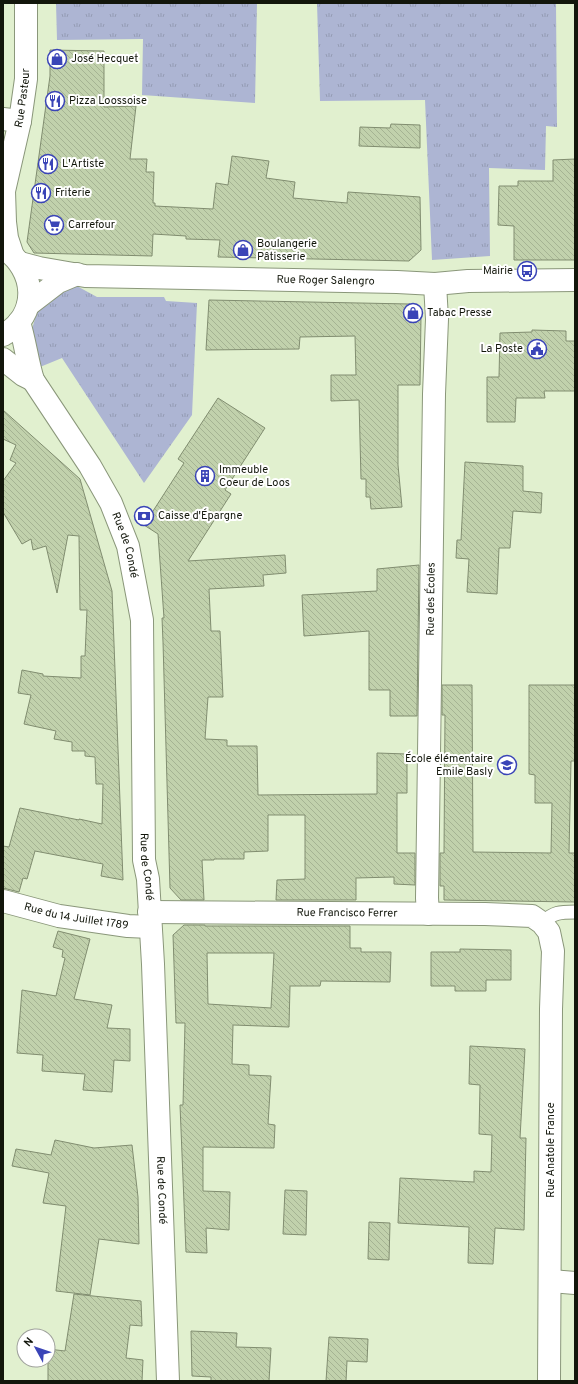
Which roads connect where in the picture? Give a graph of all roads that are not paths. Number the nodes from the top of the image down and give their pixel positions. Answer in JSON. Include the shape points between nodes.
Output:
{"nodes":[{"id":1,"x":26,"y":3,"type":"edge"},
{"id":2,"x":10,"y":120,"type":"edge"},
{"id":3,"x":4,"y":192,"type":"edge"},
{"id":4,"x":12,"y":255,"type":"edge"},
{"id":5,"x":77,"y":274,"type":"junction"},
{"id":6,"x":575,"y":280,"type":"edge"},
{"id":7,"x":435,"y":284,"type":"junction"},
{"id":8,"x":24,"y":313,"type":"junction"},
{"id":9,"x":3,"y":335,"type":"edge"},
{"id":10,"x":3,"y":359,"type":"edge"},
{"id":11,"x":33,"y":380,"type":"junction"},
{"id":12,"x":3,"y":901,"type":"edge"},
{"id":13,"x":575,"y":912,"type":"edge"},
{"id":14,"x":428,"y":914,"type":"junction"},
{"id":15,"x":150,"y":919,"type":"junction"},
{"id":16,"x":542,"y":923,"type":"junction"},
{"id":17,"x":551,"y":1281,"type":"junction"},
{"id":18,"x":575,"y":1283,"type":"edge"},
{"id":19,"x":168,"y":1381,"type":"edge"},
{"id":20,"x":549,"y":1381,"type":"edge"}],
"edges":[{"from":1,"to":2,"type":"street","name":"Rue Pasteur","via":[[26,79]]},
{"from":2,"to":3,"type":"street","name":"Rue Pasteur"},
{"from":3,"to":4,"type":"street","name":"Rue Pasteur","via":[[7,238]]},
{"from":4,"to":5,"type":"street","name":"Rue Roger Salengro","via":[[39,268]]},
{"from":4,"to":8,"type":"street","name":"Rue Pasteur","via":[[28,277],[30,293]]},
{"from":5,"to":7,"type":"street","name":"Rue Roger Salengro"},
{"from":5,"to":8,"type":"street","via":[[58,282]]},
{"from":6,"to":7,"type":"street","name":"Rue Roger Salengro","via":[[468,281]]},
{"from":7,"to":14,"type":"street","name":"Rue des Écoles","via":[[437,320]]},
{"from":8,"to":9,"type":"street","via":[[9,332]]},
{"from":8,"to":11,"type":"street","name":"Rue Pasteur","via":[[28,366]]},
{"from":10,"to":11,"type":"street"},
{"from":11,"to":15,"type":"street","name":"Rue de Condé","via":[[90,466],[111,503],[128,546],[142,620],[144,860],[148,879]]},
{"from":12,"to":15,"type":"street","name":"Rue du 14 Juillet 1789","via":[[59,916],[128,926]]},
{"from":13,"to":16,"type":"lane","via":[[550,915]]},
{"from":14,"to":15,"type":"street","name":"Rue Francisco Ferrer"},
{"from":14,"to":16,"type":"street","name":"Rue Francisco Ferrer","via":[[532,916]]},
{"from":15,"to":19,"type":"street","name":"Rue de Condé","via":[[154,964]]},
{"from":16,"to":17,"type":"street","name":"Rue Anatole France","via":[[549,932],[553,951]]},
{"from":17,"to":18,"type":"street"},
{"from":17,"to":20,"type":"street","name":"Rue Anatole France"}]}
